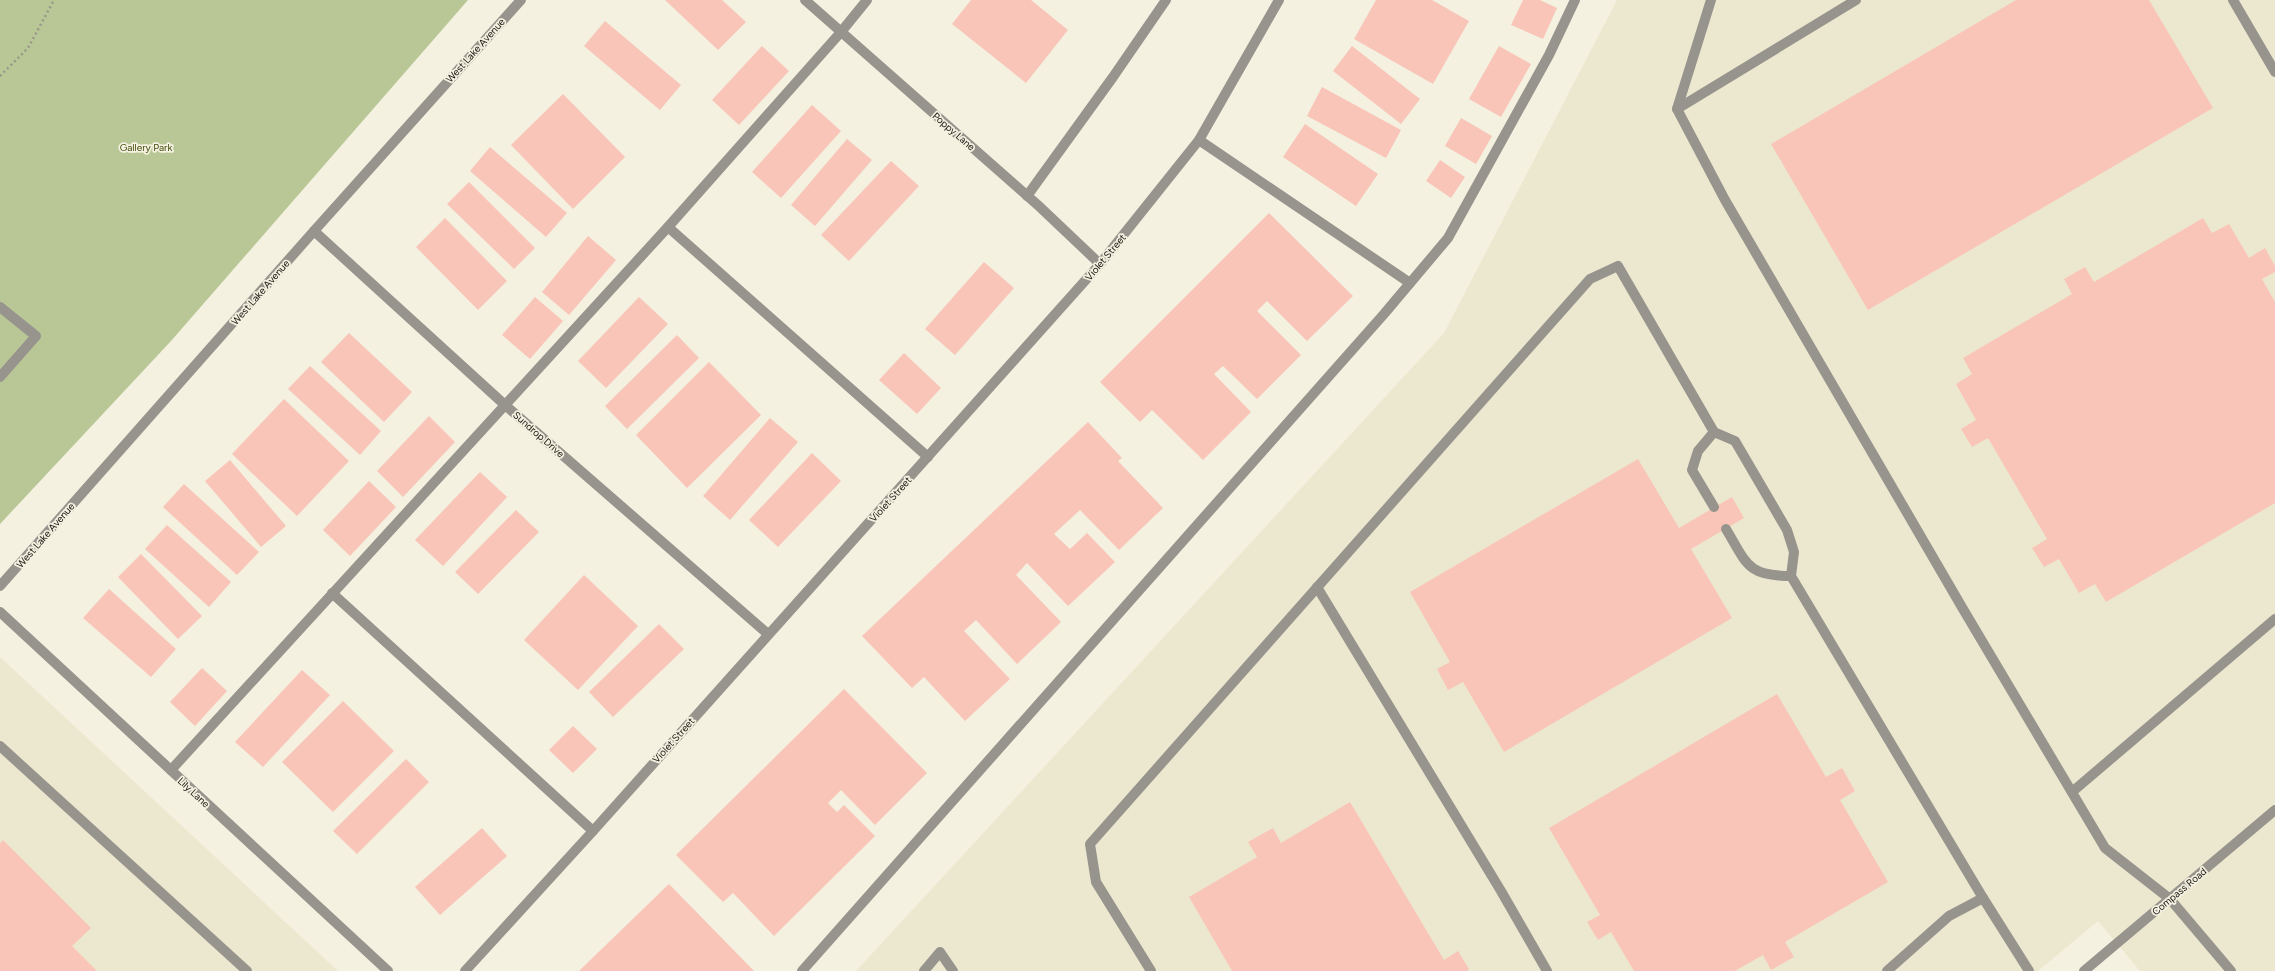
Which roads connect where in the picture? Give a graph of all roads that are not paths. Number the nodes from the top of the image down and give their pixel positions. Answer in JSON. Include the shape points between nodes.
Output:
{"nodes":[{"id":1,"x":521,"y":0,"type":"edge"},
{"id":2,"x":805,"y":0,"type":"edge"},
{"id":3,"x":867,"y":0,"type":"edge"},
{"id":4,"x":1166,"y":0,"type":"edge"},
{"id":5,"x":1279,"y":0,"type":"edge"},
{"id":6,"x":1575,"y":0,"type":"edge"},
{"id":7,"x":1711,"y":0,"type":"edge"},
{"id":8,"x":1856,"y":0,"type":"edge"},
{"id":9,"x":2233,"y":0,"type":"edge"},
{"id":10,"x":841,"y":32,"type":"junction"},
{"id":11,"x":2275,"y":72,"type":"edge"},
{"id":12,"x":1677,"y":109,"type":"junction"},
{"id":13,"x":1199,"y":140,"type":"junction"},
{"id":14,"x":1028,"y":196,"type":"junction"},
{"id":15,"x":668,"y":226,"type":"junction"},
{"id":16,"x":314,"y":231,"type":"junction"},
{"id":17,"x":1100,"y":264,"type":"junction"},
{"id":18,"x":1410,"y":283,"type":"junction"},
{"id":19,"x":0,"y":307,"type":"edge"},
{"id":20,"x":0,"y":377,"type":"edge"},
{"id":21,"x":505,"y":404,"type":"junction"},
{"id":22,"x":1714,"y":432,"type":"junction"},
{"id":23,"x":928,"y":457,"type":"junction"},
{"id":24,"x":1714,"y":507,"type":"dead end"},
{"id":25,"x":1726,"y":529,"type":"dead end"},
{"id":26,"x":1791,"y":576,"type":"junction"},
{"id":27,"x":0,"y":586,"type":"edge"},
{"id":28,"x":1317,"y":588,"type":"junction"},
{"id":29,"x":332,"y":593,"type":"junction"},
{"id":30,"x":0,"y":612,"type":"edge"},
{"id":31,"x":2275,"y":618,"type":"edge"},
{"id":32,"x":768,"y":634,"type":"junction"},
{"id":33,"x":1,"y":749,"type":"edge"},
{"id":34,"x":171,"y":770,"type":"junction"},
{"id":35,"x":2072,"y":792,"type":"junction"},
{"id":36,"x":2275,"y":810,"type":"edge"},
{"id":37,"x":593,"y":831,"type":"junction"},
{"id":38,"x":1983,"y":898,"type":"junction"},
{"id":39,"x":2170,"y":899,"type":"junction"},
{"id":40,"x":247,"y":971,"type":"edge"},
{"id":41,"x":388,"y":971,"type":"edge"},
{"id":42,"x":465,"y":971,"type":"edge"},
{"id":43,"x":802,"y":971,"type":"edge"},
{"id":44,"x":924,"y":971,"type":"edge"},
{"id":45,"x":953,"y":971,"type":"edge"},
{"id":46,"x":1151,"y":971,"type":"edge"},
{"id":47,"x":1547,"y":971,"type":"edge"},
{"id":48,"x":1887,"y":971,"type":"edge"},
{"id":49,"x":2029,"y":971,"type":"edge"},
{"id":50,"x":2084,"y":971,"type":"edge"},
{"id":51,"x":2231,"y":971,"type":"edge"}],
"edges":[{"from":1,"to":16,"type":"street","name":"West Lake Avenue"},
{"from":2,"to":10,"type":"street","name":"Poppy Lane"},
{"from":3,"to":10,"type":"street"},
{"from":4,"to":14,"type":"street"},
{"from":5,"to":13,"type":"street","name":"Violet Street"},
{"from":6,"to":18,"type":"street","via":[[1549,55],[1448,238]]},
{"from":7,"to":12,"type":"street"},
{"from":8,"to":12,"type":"street"},
{"from":9,"to":11,"type":"street"},
{"from":10,"to":14,"type":"street","name":"Poppy Lane"},
{"from":10,"to":15,"type":"street"},
{"from":12,"to":35,"type":"street","via":[[1725,200]]},
{"from":13,"to":17,"type":"street","name":"Violet Street"},
{"from":13,"to":18,"type":"street"},
{"from":14,"to":17,"type":"street","name":"Poppy Lane"},
{"from":15,"to":21,"type":"street"},
{"from":15,"to":23,"type":"street"},
{"from":16,"to":21,"type":"street","name":"Sundrop Drive"},
{"from":16,"to":27,"type":"street","name":"West Lake Avenue"},
{"from":17,"to":23,"type":"street","name":"Violet Street"},
{"from":18,"to":43,"type":"street"},
{"from":19,"to":20,"type":"street","via":[[36,336]]},
{"from":21,"to":29,"type":"street"},
{"from":21,"to":32,"type":"street","name":"Sundrop Drive"},
{"from":22,"to":24,"type":"street","via":[[1698,451],[1692,470]]},
{"from":22,"to":26,"type":"street","via":[[1735,441],[1787,530],[1794,552]]},
{"from":22,"to":28,"type":"street","via":[[1618,266],[1590,279]]},
{"from":23,"to":32,"type":"street","name":"Violet Street"},
{"from":25,"to":26,"type":"street","via":[[1747,565],[1768,576]]},
{"from":26,"to":38,"type":"street"},
{"from":28,"to":46,"type":"street","via":[[1090,844],[1096,882]]},
{"from":28,"to":47,"type":"street"},
{"from":29,"to":34,"type":"street"},
{"from":29,"to":37,"type":"street"},
{"from":30,"to":34,"type":"street","name":"Lily Lane"},
{"from":31,"to":35,"type":"street"},
{"from":32,"to":37,"type":"street","name":"Violet Street"},
{"from":33,"to":40,"type":"street"},
{"from":34,"to":41,"type":"street","name":"Lily Lane"},
{"from":35,"to":39,"type":"street","via":[[2105,848]]},
{"from":36,"to":39,"type":"street","name":"Compass Road"},
{"from":37,"to":42,"type":"street","name":"Violet Street"},
{"from":38,"to":48,"type":"street","via":[[1949,916]]},
{"from":38,"to":49,"type":"street"},
{"from":39,"to":50,"type":"street","name":"Compass Road"},
{"from":39,"to":51,"type":"street"},
{"from":44,"to":45,"type":"street","via":[[940,952]]}]}
